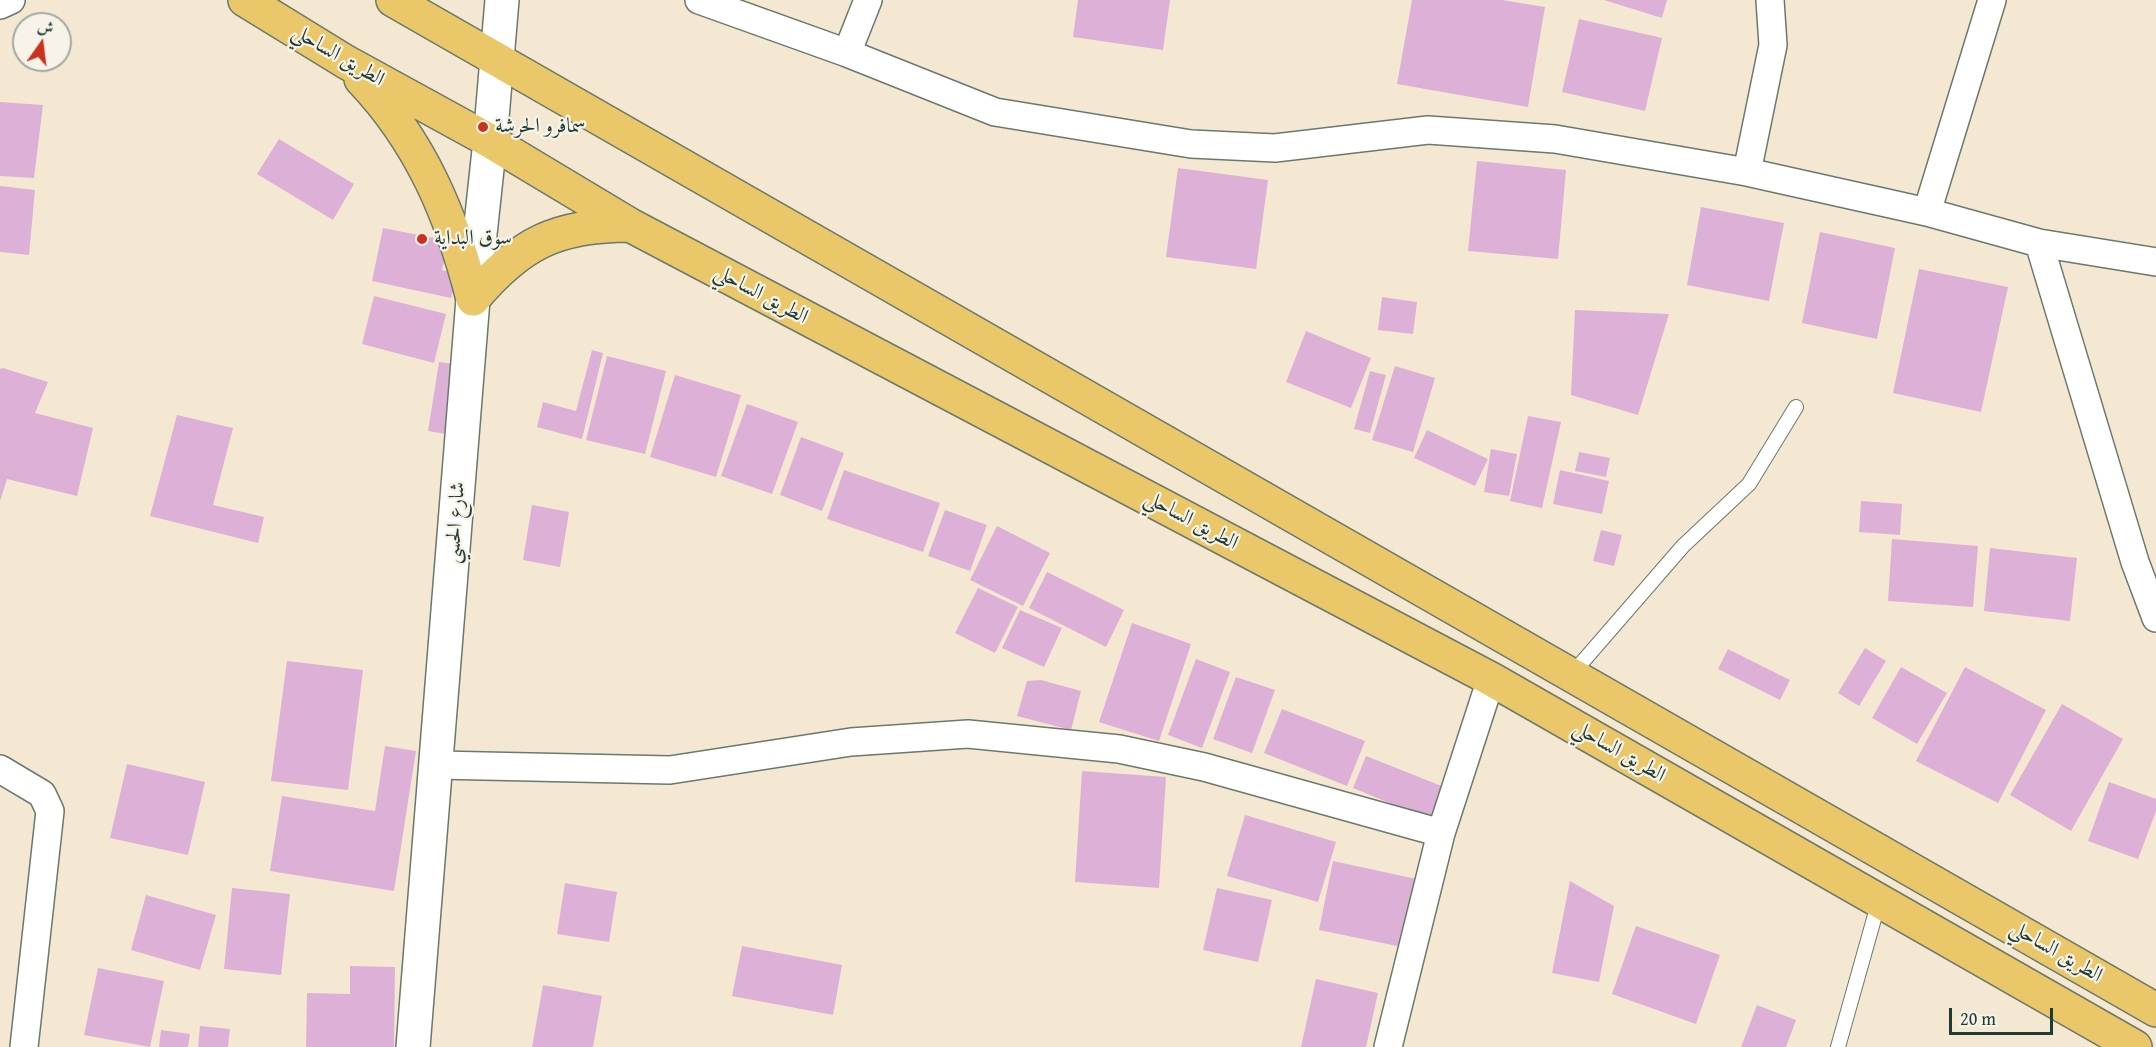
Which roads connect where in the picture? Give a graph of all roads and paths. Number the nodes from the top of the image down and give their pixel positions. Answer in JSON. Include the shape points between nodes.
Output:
{"nodes":[{"id":1,"x":11,"y":0,"type":"edge"},
{"id":2,"x":246,"y":0,"type":"edge"},
{"id":3,"x":393,"y":0,"type":"edge"},
{"id":4,"x":502,"y":0,"type":"edge"},
{"id":5,"x":699,"y":0,"type":"edge"},
{"id":6,"x":868,"y":0,"type":"edge"},
{"id":7,"x":1770,"y":0,"type":"edge"},
{"id":8,"x":1992,"y":0,"type":"edge"},
{"id":9,"x":0,"y":5,"type":"edge"},
{"id":10,"x":847,"y":53,"type":"junction"},
{"id":11,"x":496,"y":58,"type":"junction"},
{"id":12,"x":346,"y":62,"type":"junction"},
{"id":13,"x":490,"y":141,"type":"junction"},
{"id":14,"x":1747,"y":172,"type":"junction"},
{"id":15,"x":1927,"y":212,"type":"junction"},
{"id":16,"x":630,"y":225,"type":"junction"},
{"id":17,"x":2039,"y":243,"type":"junction"},
{"id":18,"x":2156,"y":262,"type":"edge"},
{"id":19,"x":473,"y":299,"type":"junction"},
{"id":20,"x":1796,"y":407,"type":"dead end"},
{"id":21,"x":2156,"y":618,"type":"edge"},
{"id":22,"x":1572,"y":674,"type":"junction"},
{"id":23,"x":1491,"y":679,"type":"junction"},
{"id":24,"x":438,"y":765,"type":"junction"},
{"id":25,"x":0,"y":769,"type":"edge"},
{"id":26,"x":1441,"y":833,"type":"junction"},
{"id":27,"x":1879,"y":901,"type":"junction"},
{"id":28,"x":2156,"y":1010,"type":"edge"},
{"id":29,"x":24,"y":1047,"type":"edge"},
{"id":30,"x":413,"y":1047,"type":"edge"},
{"id":31,"x":1388,"y":1047,"type":"edge"},
{"id":32,"x":1838,"y":1047,"type":"edge"},
{"id":33,"x":2135,"y":1047,"type":"edge"}],
"edges":[{"from":1,"to":9,"type":"street"},
{"from":2,"to":12,"type":"highway","name":"الطريق الساحلي"},
{"from":3,"to":11,"type":"highway","name":"الطريق الساحلي"},
{"from":4,"to":11,"type":"street","name":"شارع الحسي"},
{"from":5,"to":10,"type":"street"},
{"from":6,"to":10,"type":"street"},
{"from":7,"to":14,"type":"street","via":[[1773,45]]},
{"from":8,"to":15,"type":"street"},
{"from":10,"to":14,"type":"street","via":[[995,112],[1191,144],[1275,148],[1428,130],[1556,139]]},
{"from":11,"to":13,"type":"street","name":"شارع الحسي"},
{"from":11,"to":22,"type":"highway","name":"الطريق الساحلي"},
{"from":12,"to":13,"type":"highway","name":"الطريق الساحلي"},
{"from":12,"to":19,"type":"highway","via":[[405,131],[428,170],[447,212]]},
{"from":13,"to":16,"type":"highway","name":"الطريق الساحلي"},
{"from":13,"to":19,"type":"street","name":"شارع الحسي"},
{"from":14,"to":15,"type":"street"},
{"from":15,"to":17,"type":"street"},
{"from":16,"to":19,"type":"highway","via":[[594,225],[558,233],[525,249],[496,271]]},
{"from":16,"to":23,"type":"highway","name":"الطريق الساحلي"},
{"from":17,"to":18,"type":"street"},
{"from":17,"to":21,"type":"street","via":[[2135,562]]},
{"from":19,"to":24,"type":"street","name":"شارع الحسي"},
{"from":20,"to":22,"type":"lane","via":[[1749,484],[1683,546]]},
{"from":22,"to":28,"type":"highway","name":"الطريق الساحلي"},
{"from":23,"to":26,"type":"street"},
{"from":23,"to":27,"type":"highway","name":"الطريق الساحلي"},
{"from":24,"to":26,"type":"street","via":[[670,770],[851,742],[968,734],[1119,749],[1194,765]]},
{"from":24,"to":30,"type":"street","name":"شارع الحسي"},
{"from":25,"to":29,"type":"street","via":[[42,794],[50,811]]},
{"from":26,"to":31,"type":"street"},
{"from":27,"to":32,"type":"lane"},
{"from":27,"to":33,"type":"highway","name":"الطريق الساحلي"}]}
